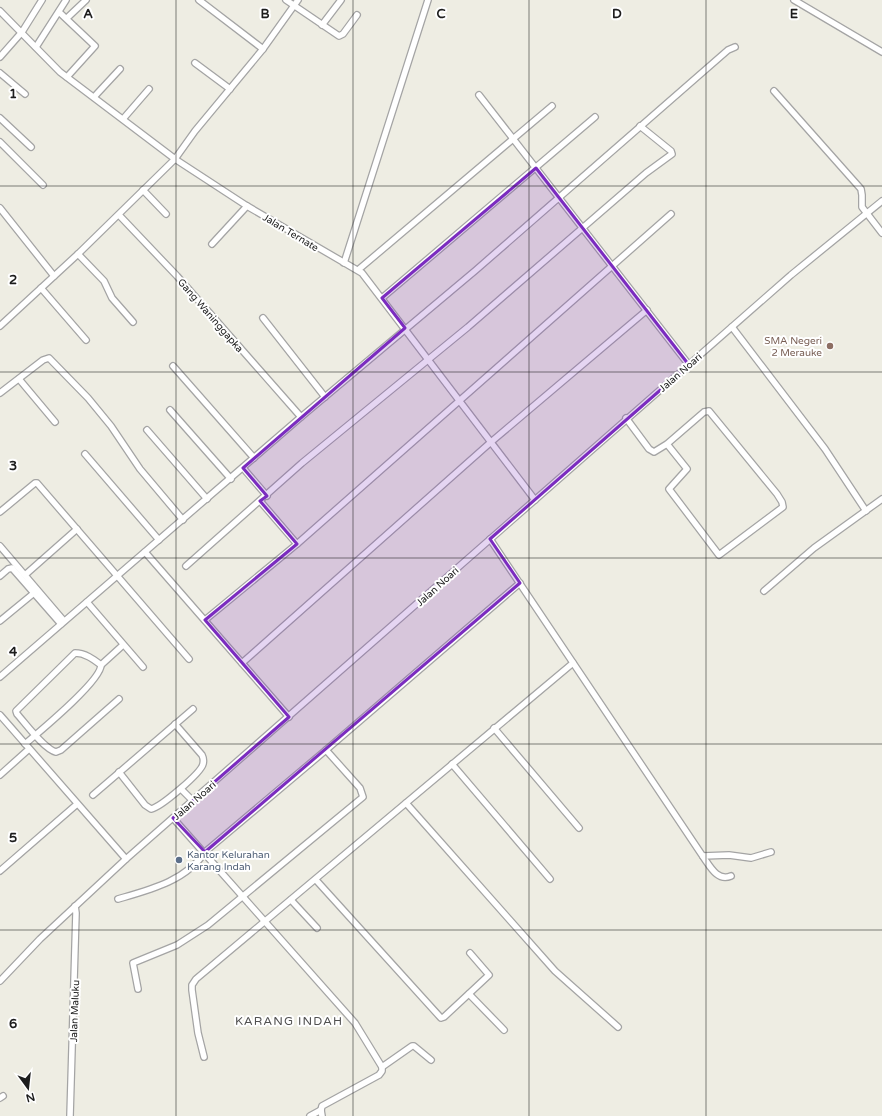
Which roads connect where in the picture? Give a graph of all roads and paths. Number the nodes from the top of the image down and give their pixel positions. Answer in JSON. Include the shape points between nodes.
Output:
{"nodes":[{"id":1,"x":42,"y":0,"type":"edge"},
{"id":2,"x":66,"y":0,"type":"edge"},
{"id":3,"x":86,"y":0,"type":"edge"},
{"id":4,"x":199,"y":0,"type":"edge"},
{"id":5,"x":286,"y":0,"type":"edge"},
{"id":6,"x":298,"y":0,"type":"edge"},
{"id":7,"x":341,"y":0,"type":"edge"},
{"id":8,"x":428,"y":0,"type":"edge"},
{"id":9,"x":794,"y":0,"type":"edge"},
{"id":10,"x":294,"y":6,"type":"junction"},
{"id":11,"x":0,"y":11,"type":"edge"},
{"id":12,"x":59,"y":12,"type":"junction"},
{"id":13,"x":358,"y":15,"type":"dead end"},
{"id":14,"x":67,"y":18,"type":"junction"},
{"id":15,"x":322,"y":25,"type":"junction"},
{"id":16,"x":22,"y":32,"type":"junction"},
{"id":17,"x":36,"y":47,"type":"junction"},
{"id":18,"x":735,"y":47,"type":"dead end"},
{"id":19,"x":263,"y":49,"type":"junction"},
{"id":20,"x":882,"y":52,"type":"edge"},
{"id":21,"x":0,"y":57,"type":"edge"},
{"id":22,"x":195,"y":63,"type":"dead end"},
{"id":23,"x":120,"y":69,"type":"dead end"},
{"id":24,"x":0,"y":72,"type":"edge"},
{"id":25,"x":67,"y":77,"type":"junction"},
{"id":26,"x":149,"y":89,"type":"dead end"},
{"id":27,"x":230,"y":89,"type":"junction"},
{"id":28,"x":774,"y":91,"type":"dead end"},
{"id":29,"x":26,"y":94,"type":"dead end"},
{"id":30,"x":479,"y":95,"type":"dead end"},
{"id":31,"x":94,"y":97,"type":"junction"},
{"id":32,"x":552,"y":106,"type":"dead end"},
{"id":33,"x":595,"y":117,"type":"dead end"},
{"id":34,"x":0,"y":118,"type":"edge"},
{"id":35,"x":123,"y":119,"type":"junction"},
{"id":36,"x":640,"y":126,"type":"junction"},
{"id":37,"x":512,"y":138,"type":"junction"},
{"id":38,"x":0,"y":142,"type":"edge"},
{"id":39,"x":31,"y":147,"type":"dead end"},
{"id":40,"x":175,"y":159,"type":"junction"},
{"id":41,"x":536,"y":168,"type":"junction"},
{"id":42,"x":43,"y":185,"type":"dead end"},
{"id":43,"x":143,"y":190,"type":"junction"},
{"id":44,"x":559,"y":197,"type":"junction"},
{"id":45,"x":882,"y":201,"type":"edge"},
{"id":46,"x":247,"y":206,"type":"junction"},
{"id":47,"x":0,"y":208,"type":"edge"},
{"id":48,"x":868,"y":212,"type":"junction"},
{"id":49,"x":166,"y":214,"type":"dead end"},
{"id":50,"x":671,"y":214,"type":"dead end"},
{"id":51,"x":119,"y":215,"type":"junction"},
{"id":52,"x":583,"y":228,"type":"junction"},
{"id":53,"x":882,"y":233,"type":"edge"},
{"id":54,"x":212,"y":244,"type":"dead end"},
{"id":55,"x":78,"y":254,"type":"junction"},
{"id":56,"x":344,"y":263,"type":"junction"},
{"id":57,"x":613,"y":266,"type":"junction"},
{"id":58,"x":358,"y":270,"type":"junction"},
{"id":59,"x":54,"y":276,"type":"junction"},
{"id":60,"x":41,"y":288,"type":"junction"},
{"id":61,"x":382,"y":298,"type":"junction"},
{"id":62,"x":646,"y":310,"type":"junction"},
{"id":63,"x":263,"y":318,"type":"dead end"},
{"id":64,"x":133,"y":322,"type":"dead end"},
{"id":65,"x":0,"y":326,"type":"edge"},
{"id":66,"x":732,"y":327,"type":"junction"},
{"id":67,"x":405,"y":328,"type":"junction"},
{"id":68,"x":86,"y":340,"type":"dead end"},
{"id":69,"x":428,"y":360,"type":"junction"},
{"id":70,"x":689,"y":365,"type":"junction"},
{"id":71,"x":173,"y":366,"type":"dead end"},
{"id":72,"x":18,"y":379,"type":"junction"},
{"id":73,"x":0,"y":393,"type":"edge"},
{"id":74,"x":325,"y":397,"type":"junction"},
{"id":75,"x":459,"y":400,"type":"junction"},
{"id":76,"x":170,"y":410,"type":"dead end"},
{"id":77,"x":301,"y":417,"type":"junction"},
{"id":78,"x":626,"y":418,"type":"junction"},
{"id":79,"x":55,"y":422,"type":"dead end"},
{"id":80,"x":147,"y":430,"type":"dead end"},
{"id":81,"x":491,"y":442,"type":"junction"},
{"id":82,"x":667,"y":444,"type":"junction"},
{"id":83,"x":85,"y":454,"type":"dead end"},
{"id":84,"x":254,"y":458,"type":"junction"},
{"id":85,"x":243,"y":468,"type":"junction"},
{"id":86,"x":231,"y":478,"type":"junction"},
{"id":87,"x":267,"y":496,"type":"junction"},
{"id":88,"x":207,"y":499,"type":"junction"},
{"id":89,"x":535,"y":500,"type":"junction"},
{"id":90,"x":882,"y":500,"type":"edge"},
{"id":91,"x":260,"y":501,"type":"junction"},
{"id":92,"x":866,"y":511,"type":"junction"},
{"id":93,"x":0,"y":512,"type":"edge"},
{"id":94,"x":183,"y":520,"type":"junction"},
{"id":95,"x":77,"y":529,"type":"junction"},
{"id":96,"x":490,"y":539,"type":"junction"},
{"id":97,"x":159,"y":540,"type":"junction"},
{"id":98,"x":297,"y":544,"type":"junction"},
{"id":99,"x":0,"y":546,"type":"edge"},
{"id":100,"x":145,"y":552,"type":"junction"},
{"id":101,"x":186,"y":566,"type":"dead end"},
{"id":102,"x":25,"y":575,"type":"junction"},
{"id":103,"x":0,"y":576,"type":"edge"},
{"id":104,"x":116,"y":576,"type":"junction"},
{"id":105,"x":520,"y":583,"type":"junction"},
{"id":106,"x":764,"y":591,"type":"dead end"},
{"id":107,"x":34,"y":593,"type":"junction"},
{"id":108,"x":87,"y":602,"type":"junction"},
{"id":109,"x":205,"y":620,"type":"junction"},
{"id":110,"x":0,"y":621,"type":"edge"},
{"id":111,"x":63,"y":623,"type":"junction"},
{"id":112,"x":123,"y":645,"type":"junction"},
{"id":113,"x":188,"y":659,"type":"dead end"},
{"id":114,"x":242,"y":663,"type":"junction"},
{"id":115,"x":573,"y":663,"type":"junction"},
{"id":116,"x":101,"y":665,"type":"junction"},
{"id":117,"x":143,"y":667,"type":"dead end"},
{"id":118,"x":0,"y":677,"type":"edge"},
{"id":119,"x":118,"y":699,"type":"dead end"},
{"id":120,"x":193,"y":709,"type":"dead end"},
{"id":121,"x":0,"y":715,"type":"edge"},
{"id":122,"x":289,"y":717,"type":"junction"},
{"id":123,"x":175,"y":724,"type":"junction"},
{"id":124,"x":494,"y":728,"type":"junction"},
{"id":125,"x":36,"y":735,"type":"junction"},
{"id":126,"x":25,"y":744,"type":"junction"},
{"id":127,"x":29,"y":749,"type":"junction"},
{"id":128,"x":326,"y":750,"type":"junction"},
{"id":129,"x":452,"y":764,"type":"junction"},
{"id":130,"x":119,"y":772,"type":"junction"},
{"id":131,"x":0,"y":775,"type":"edge"},
{"id":132,"x":181,"y":789,"type":"junction"},
{"id":133,"x":92,"y":795,"type":"dead end"},
{"id":134,"x":193,"y":801,"type":"junction"},
{"id":135,"x":406,"y":803,"type":"junction"},
{"id":136,"x":76,"y":805,"type":"junction"},
{"id":137,"x":173,"y":818,"type":"junction"},
{"id":138,"x":579,"y":828,"type":"dead end"},
{"id":139,"x":205,"y":852,"type":"junction"},
{"id":140,"x":771,"y":852,"type":"dead end"},
{"id":141,"x":703,"y":856,"type":"junction"},
{"id":142,"x":126,"y":859,"type":"junction"},
{"id":143,"x":0,"y":871,"type":"edge"},
{"id":144,"x":731,"y":876,"type":"dead end"},
{"id":145,"x":550,"y":879,"type":"dead end"},
{"id":146,"x":316,"y":880,"type":"junction"},
{"id":147,"x":244,"y":896,"type":"junction"},
{"id":148,"x":118,"y":899,"type":"dead end"},
{"id":149,"x":291,"y":900,"type":"junction"},
{"id":150,"x":75,"y":906,"type":"junction"},
{"id":151,"x":265,"y":920,"type":"junction"},
{"id":152,"x":317,"y":928,"type":"dead end"},
{"id":153,"x":470,"y":953,"type":"dead end"},
{"id":154,"x":0,"y":981,"type":"edge"},
{"id":155,"x":138,"y":989,"type":"dead end"},
{"id":156,"x":469,"y":994,"type":"junction"},
{"id":157,"x":618,"y":1026,"type":"dead end"},
{"id":158,"x":504,"y":1030,"type":"dead end"},
{"id":159,"x":204,"y":1057,"type":"dead end"},
{"id":160,"x":431,"y":1060,"type":"dead end"},
{"id":161,"x":382,"y":1067,"type":"junction"},
{"id":162,"x":322,"y":1113,"type":"edge"},
{"id":163,"x":70,"y":1116,"type":"edge"},
{"id":164,"x":310,"y":1116,"type":"edge"}],
"edges":[{"from":1,"to":16,"type":"street"},
{"from":2,"to":12,"type":"street"},
{"from":3,"to":14,"type":"street"},
{"from":4,"to":19,"type":"street"},
{"from":5,"to":10,"type":"street"},
{"from":6,"to":10,"type":"street"},
{"from":7,"to":15,"type":"street"},
{"from":8,"to":56,"type":"street"},
{"from":9,"to":20,"type":"street"},
{"from":10,"to":15,"type":"street"},
{"from":10,"to":19,"type":"street"},
{"from":11,"to":16,"type":"street","name":"Jalan Ternate"},
{"from":12,"to":14,"type":"street"},
{"from":12,"to":17,"type":"street"},
{"from":13,"to":15,"type":"street","via":[[341,36]]},
{"from":14,"to":25,"type":"street","via":[[95,46]]},
{"from":16,"to":17,"type":"street","name":"Jalan Ternate"},
{"from":16,"to":21,"type":"street"},
{"from":17,"to":25,"type":"street","name":"Jalan Ternate"},
{"from":18,"to":36,"type":"street","via":[[728,50]]},
{"from":19,"to":27,"type":"street"},
{"from":22,"to":27,"type":"street"},
{"from":23,"to":31,"type":"street"},
{"from":24,"to":29,"type":"street"},
{"from":25,"to":31,"type":"street","name":"Jalan Ternate"},
{"from":26,"to":35,"type":"street"},
{"from":27,"to":40,"type":"street"},
{"from":28,"to":48,"type":"street","via":[[860,189],[861,204]]},
{"from":30,"to":37,"type":"street"},
{"from":31,"to":35,"type":"street","name":"Jalan Ternate"},
{"from":32,"to":37,"type":"street"},
{"from":33,"to":41,"type":"street"},
{"from":34,"to":39,"type":"street"},
{"from":35,"to":40,"type":"street","name":"Jalan Ternate"},
{"from":36,"to":44,"type":"street"},
{"from":36,"to":52,"type":"street","via":[[664,144],[672,154],[646,173]]},
{"from":37,"to":41,"type":"street"},
{"from":37,"to":58,"type":"street"},
{"from":38,"to":42,"type":"street"},
{"from":40,"to":43,"type":"street"},
{"from":40,"to":46,"type":"street","name":"Jalan Ternate"},
{"from":41,"to":44,"type":"street"},
{"from":41,"to":61,"type":"street"},
{"from":43,"to":49,"type":"street"},
{"from":43,"to":51,"type":"street"},
{"from":44,"to":52,"type":"street"},
{"from":44,"to":67,"type":"street"},
{"from":45,"to":48,"type":"street","name":"Jalan Noari"},
{"from":46,"to":54,"type":"street"},
{"from":46,"to":56,"type":"street","name":"Jalan Ternate"},
{"from":47,"to":59,"type":"street"},
{"from":48,"to":53,"type":"street"},
{"from":48,"to":66,"type":"street","name":"Jalan Noari"},
{"from":50,"to":57,"type":"street"},
{"from":51,"to":55,"type":"street"},
{"from":51,"to":77,"type":"street","name":"Gang Waninggapka","via":[[177,276]]},
{"from":52,"to":57,"type":"street"},
{"from":52,"to":69,"type":"street"},
{"from":55,"to":59,"type":"street"},
{"from":55,"to":64,"type":"street","via":[[104,281],[112,298]]},
{"from":56,"to":58,"type":"street","name":"Jalan Ternate"},
{"from":57,"to":62,"type":"street"},
{"from":57,"to":75,"type":"street"},
{"from":58,"to":61,"type":"street","name":"Jalan Ternate"},
{"from":59,"to":60,"type":"street"},
{"from":60,"to":65,"type":"street"},
{"from":60,"to":68,"type":"street"},
{"from":61,"to":67,"type":"street","name":"Jalan Ternate"},
{"from":62,"to":70,"type":"street"},
{"from":62,"to":81,"type":"street"},
{"from":63,"to":74,"type":"street"},
{"from":66,"to":70,"type":"street","name":"Jalan Noari"},
{"from":66,"to":92,"type":"street","via":[[825,449]]},
{"from":67,"to":69,"type":"street","name":"Jalan Ternate"},
{"from":67,"to":74,"type":"street"},
{"from":69,"to":75,"type":"street","name":"Jalan Ternate"},
{"from":69,"to":87,"type":"street","via":[[341,430]]},
{"from":70,"to":78,"type":"street","name":"Jalan Noari"},
{"from":71,"to":84,"type":"street"},
{"from":72,"to":73,"type":"street"},
{"from":72,"to":79,"type":"street"},
{"from":72,"to":94,"type":"street","via":[[49,358],[88,398],[111,426],[140,469]]},
{"from":74,"to":77,"type":"street"},
{"from":75,"to":81,"type":"street","name":"Jalan Ternate"},
{"from":75,"to":98,"type":"street"},
{"from":76,"to":86,"type":"street"},
{"from":77,"to":84,"type":"street"},
{"from":78,"to":82,"type":"street","via":[[652,452]]},
{"from":78,"to":89,"type":"street","name":"Jalan Noari"},
{"from":80,"to":88,"type":"street"},
{"from":81,"to":89,"type":"street","name":"Jalan Ternate"},
{"from":81,"to":114,"type":"street"},
{"from":82,"to":82,"type":"street","via":[[704,412],[709,411],[777,494],[783,507],[719,554],[668,489],[687,469]]},
{"from":83,"to":97,"type":"street"},
{"from":84,"to":85,"type":"street"},
{"from":85,"to":86,"type":"street"},
{"from":85,"to":87,"type":"street"},
{"from":86,"to":88,"type":"street"},
{"from":87,"to":91,"type":"street"},
{"from":88,"to":94,"type":"street"},
{"from":89,"to":96,"type":"street","name":"Jalan Noari"},
{"from":90,"to":92,"type":"street"},
{"from":91,"to":98,"type":"street"},
{"from":91,"to":101,"type":"street"},
{"from":92,"to":106,"type":"street","via":[[814,548]]},
{"from":93,"to":95,"type":"street","via":[[35,482]]},
{"from":94,"to":97,"type":"street"},
{"from":95,"to":102,"type":"street"},
{"from":95,"to":104,"type":"street"},
{"from":96,"to":105,"type":"street"},
{"from":96,"to":122,"type":"street","name":"Jalan Noari"},
{"from":97,"to":100,"type":"street"},
{"from":98,"to":109,"type":"street"},
{"from":99,"to":102,"type":"street"},
{"from":100,"to":104,"type":"street"},
{"from":100,"to":109,"type":"street"},
{"from":102,"to":111,"type":"street"},
{"from":103,"to":107,"type":"street","via":[[12,568]]},
{"from":104,"to":108,"type":"street"},
{"from":104,"to":113,"type":"street"},
{"from":105,"to":115,"type":"street"},
{"from":105,"to":128,"type":"street"},
{"from":107,"to":110,"type":"street"},
{"from":107,"to":111,"type":"street"},
{"from":108,"to":111,"type":"street"},
{"from":108,"to":112,"type":"street"},
{"from":109,"to":114,"type":"street"},
{"from":111,"to":118,"type":"street"},
{"from":112,"to":116,"type":"street"},
{"from":112,"to":117,"type":"street"},
{"from":114,"to":122,"type":"street"},
{"from":115,"to":124,"type":"street"},
{"from":115,"to":141,"type":"street"},
{"from":116,"to":125,"type":"street","via":[[100,673],[94,681]]},
{"from":116,"to":125,"type":"street","via":[[86,655],[75,653],[18,707],[16,713]]},
{"from":119,"to":125,"type":"street","via":[[57,752],[51,751]]},
{"from":120,"to":123,"type":"street"},
{"from":121,"to":126,"type":"street"},
{"from":122,"to":134,"type":"street","name":"Jalan Noari"},
{"from":123,"to":130,"type":"street"},
{"from":123,"to":132,"type":"street","via":[[202,754],[204,761]]},
{"from":124,"to":129,"type":"street"},
{"from":124,"to":138,"type":"street"},
{"from":125,"to":126,"type":"street"},
{"from":126,"to":127,"type":"street"},
{"from":127,"to":131,"type":"street"},
{"from":127,"to":136,"type":"street"},
{"from":128,"to":139,"type":"street"},
{"from":128,"to":147,"type":"street","via":[[360,788],[363,797]]},
{"from":129,"to":135,"type":"street"},
{"from":129,"to":145,"type":"street"},
{"from":130,"to":132,"type":"street","via":[[151,809]]},
{"from":130,"to":133,"type":"street"},
{"from":132,"to":134,"type":"street"},
{"from":134,"to":137,"type":"street","name":"Jalan Noari"},
{"from":135,"to":146,"type":"street"},
{"from":135,"to":157,"type":"street","via":[[556,971]]},
{"from":136,"to":142,"type":"street"},
{"from":136,"to":143,"type":"street"},
{"from":137,"to":139,"type":"street"},
{"from":137,"to":142,"type":"street","name":"Jalan Noari"},
{"from":139,"to":147,"type":"street"},
{"from":139,"to":148,"type":"street","via":[[194,865],[166,883]]},
{"from":140,"to":141,"type":"street","via":[[751,858],[729,855]]},
{"from":141,"to":144,"type":"street","via":[[717,875],[724,878]]},
{"from":142,"to":150,"type":"street","name":"Jalan Noari"},
{"from":146,"to":149,"type":"street"},
{"from":146,"to":156,"type":"street","via":[[441,1018]]},
{"from":147,"to":151,"type":"street"},
{"from":147,"to":155,"type":"street","via":[[208,925],[177,945],[133,963]]},
{"from":149,"to":151,"type":"street"},
{"from":149,"to":152,"type":"street"},
{"from":150,"to":154,"type":"street","name":"Jalan Noari","via":[[24,954]]},
{"from":150,"to":163,"type":"street","name":"Jalan Maluku"},
{"from":151,"to":159,"type":"street","via":[[199,976],[192,985]]},
{"from":151,"to":161,"type":"street","via":[[355,1023]]},
{"from":153,"to":156,"type":"street","via":[[489,975]]},
{"from":156,"to":158,"type":"street"},
{"from":160,"to":161,"type":"street","via":[[412,1046]]},
{"from":161,"to":162,"type":"street","via":[[379,1075],[326,1104]]},
{"from":162,"to":164,"type":"street"}]}
